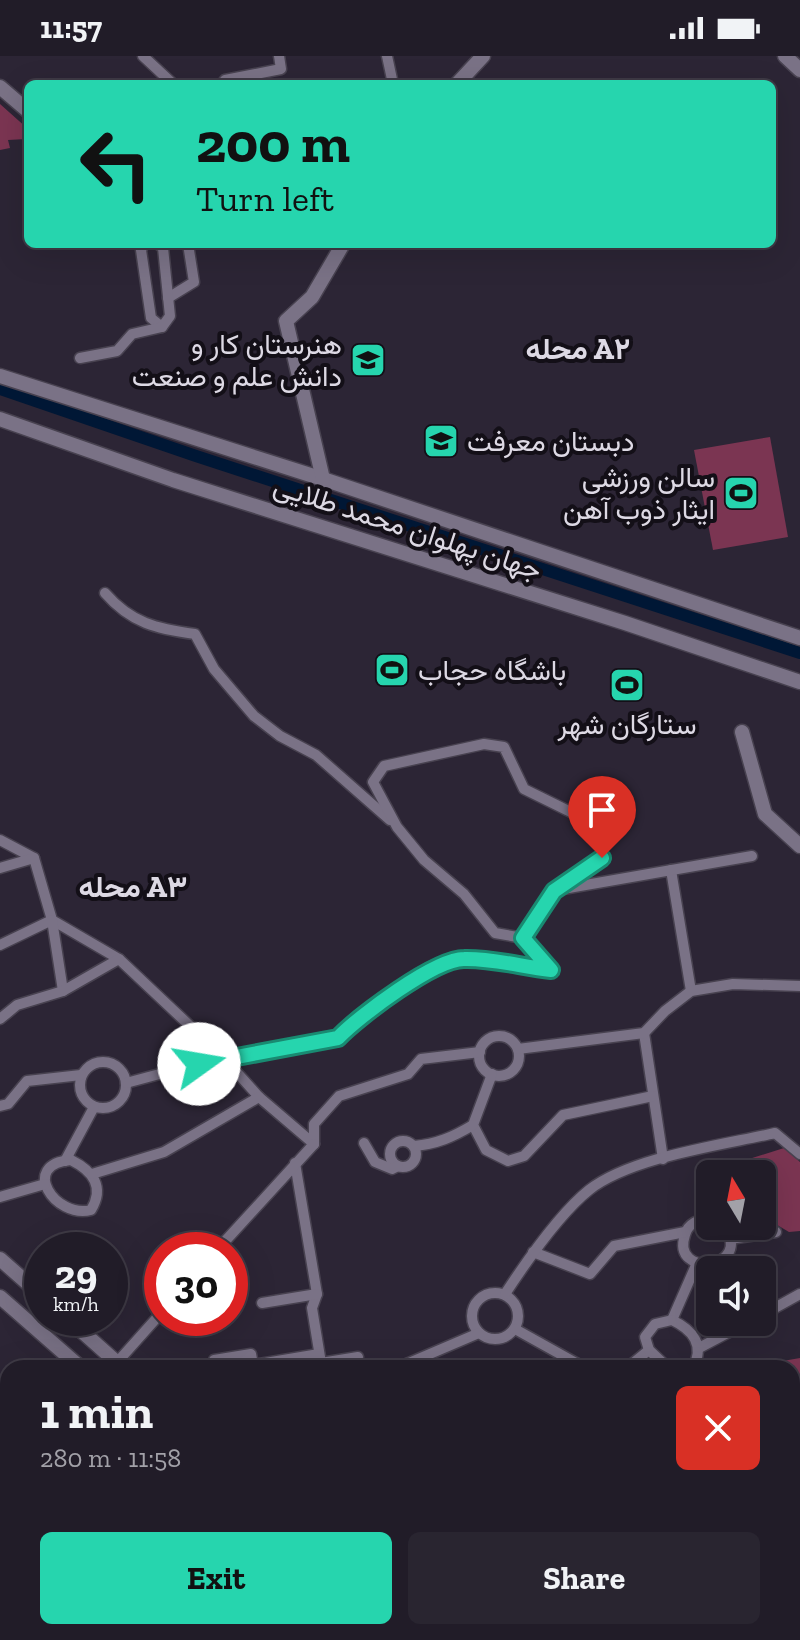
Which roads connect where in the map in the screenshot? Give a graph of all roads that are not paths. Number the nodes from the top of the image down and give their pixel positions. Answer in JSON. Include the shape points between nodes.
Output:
{"nodes":[{"id":1,"x":143,"y":56,"type":"edge"},
{"id":2,"x":387,"y":56,"type":"edge"},
{"id":3,"x":483,"y":56,"type":"edge"},
{"id":4,"x":785,"y":56,"type":"edge"},
{"id":5,"x":279,"y":58,"type":"edge"},
{"id":6,"x":800,"y":70,"type":"edge"},
{"id":7,"x":169,"y":80,"type":"edge"},
{"id":8,"x":236,"y":80,"type":"edge"},
{"id":9,"x":392,"y":80,"type":"edge"},
{"id":10,"x":461,"y":80,"type":"edge"},
{"id":11,"x":0,"y":87,"type":"edge"},
{"id":12,"x":24,"y":108,"type":"edge"},
{"id":13,"x":142,"y":248,"type":"edge"},
{"id":14,"x":163,"y":248,"type":"edge"},
{"id":15,"x":189,"y":248,"type":"edge"},
{"id":16,"x":341,"y":248,"type":"edge"},
{"id":17,"x":168,"y":298,"type":"junction"},
{"id":18,"x":162,"y":327,"type":"junction"},
{"id":19,"x":80,"y":358,"type":"dead end"},
{"id":20,"x":0,"y":376,"type":"edge"},
{"id":21,"x":0,"y":419,"type":"edge"},
{"id":22,"x":323,"y":479,"type":"junction"},
{"id":23,"x":105,"y":593,"type":"dead end"},
{"id":24,"x":800,"y":638,"type":"edge"},
{"id":25,"x":800,"y":682,"type":"edge"},
{"id":26,"x":742,"y":732,"type":"dead end"},
{"id":27,"x":397,"y":827,"type":"junction"},
{"id":28,"x":0,"y":840,"type":"edge"},
{"id":29,"x":800,"y":846,"type":"edge"},
{"id":30,"x":752,"y":856,"type":"dead end"},
{"id":31,"x":34,"y":858,"type":"junction"},
{"id":32,"x":0,"y":868,"type":"edge"},
{"id":33,"x":671,"y":870,"type":"junction"},
{"id":34,"x":554,"y":891,"type":"junction"},
{"id":35,"x":52,"y":920,"type":"junction"},
{"id":36,"x":523,"y":938,"type":"junction"},
{"id":37,"x":0,"y":945,"type":"edge"},
{"id":38,"x":119,"y":959,"type":"junction"},
{"id":39,"x":800,"y":986,"type":"edge"},
{"id":40,"x":63,"y":991,"type":"junction"},
{"id":41,"x":691,"y":991,"type":"junction"},
{"id":42,"x":0,"y":1019,"type":"edge"},
{"id":43,"x":644,"y":1033,"type":"junction"},
{"id":44,"x":518,"y":1049,"type":"junction"},
{"id":45,"x":480,"y":1052,"type":"junction"},
{"id":46,"x":223,"y":1057,"type":"junction"},
{"id":47,"x":492,"y":1074,"type":"junction"},
{"id":48,"x":81,"y":1075,"type":"junction"},
{"id":49,"x":126,"y":1083,"type":"junction"},
{"id":50,"x":653,"y":1096,"type":"junction"},
{"id":51,"x":259,"y":1097,"type":"junction"},
{"id":52,"x":0,"y":1106,"type":"edge"},
{"id":53,"x":94,"y":1107,"type":"junction"},
{"id":54,"x":473,"y":1125,"type":"junction"},
{"id":55,"x":364,"y":1143,"type":"dead end"},
{"id":56,"x":314,"y":1144,"type":"junction"},
{"id":57,"x":414,"y":1146,"type":"junction"},
{"id":58,"x":800,"y":1154,"type":"edge"},
{"id":59,"x":663,"y":1159,"type":"junction"},
{"id":60,"x":65,"y":1161,"type":"junction"},
{"id":61,"x":295,"y":1163,"type":"junction"},
{"id":62,"x":398,"y":1166,"type":"junction"},
{"id":63,"x":92,"y":1174,"type":"junction"},
{"id":64,"x":45,"y":1184,"type":"junction"},
{"id":65,"x":0,"y":1197,"type":"edge"},
{"id":66,"x":696,"y":1221,"type":"edge"},
{"id":67,"x":233,"y":1232,"type":"edge"},
{"id":68,"x":685,"y":1232,"type":"junction"},
{"id":69,"x":533,"y":1252,"type":"junction"},
{"id":70,"x":0,"y":1259,"type":"edge"},
{"id":71,"x":696,"y":1262,"type":"edge"},
{"id":72,"x":696,"y":1265,"type":"edge"},
{"id":73,"x":24,"y":1280,"type":"edge"},
{"id":74,"x":317,"y":1294,"type":"junction"},
{"id":75,"x":505,"y":1294,"type":"junction"},
{"id":76,"x":800,"y":1294,"type":"edge"},
{"id":77,"x":0,"y":1297,"type":"edge"},
{"id":78,"x":262,"y":1303,"type":"dead end"},
{"id":79,"x":776,"y":1307,"type":"edge"},
{"id":80,"x":672,"y":1320,"type":"junction"},
{"id":81,"x":515,"y":1329,"type":"junction"},
{"id":82,"x":479,"y":1333,"type":"junction"},
{"id":83,"x":144,"y":1334,"type":"edge"},
{"id":84,"x":86,"y":1336,"type":"edge"},
{"id":85,"x":722,"y":1336,"type":"edge"},
{"id":86,"x":699,"y":1348,"type":"junction"},
{"id":87,"x":649,"y":1350,"type":"junction"},
{"id":88,"x":319,"y":1354,"type":"junction"},
{"id":89,"x":358,"y":1357,"type":"dead end"},
{"id":90,"x":72,"y":1360,"type":"edge"},
{"id":91,"x":111,"y":1360,"type":"edge"},
{"id":92,"x":122,"y":1360,"type":"edge"},
{"id":93,"x":214,"y":1360,"type":"dead end"},
{"id":94,"x":252,"y":1360,"type":"edge"},
{"id":95,"x":283,"y":1360,"type":"edge"},
{"id":96,"x":320,"y":1360,"type":"edge"},
{"id":97,"x":340,"y":1360,"type":"edge"},
{"id":98,"x":416,"y":1360,"type":"edge"},
{"id":99,"x":571,"y":1360,"type":"edge"},
{"id":100,"x":637,"y":1360,"type":"edge"},
{"id":101,"x":660,"y":1360,"type":"edge"},
{"id":102,"x":697,"y":1360,"type":"edge"}],
"edges":[{"from":1,"to":7,"type":"street"},
{"from":2,"to":9,"type":"street"},
{"from":3,"to":10,"type":"street"},
{"from":4,"to":6,"type":"street"},
{"from":5,"to":8,"type":"street","via":[[281,69]]},
{"from":11,"to":12,"type":"street"},
{"from":13,"to":18,"type":"street","via":[[151,318]]},
{"from":14,"to":17,"type":"street"},
{"from":15,"to":17,"type":"street","via":[[194,282]]},
{"from":16,"to":22,"type":"street","via":[[312,297],[286,321]]},
{"from":17,"to":18,"type":"street","via":[[170,316]]},
{"from":18,"to":19,"type":"street","via":[[132,334],[117,351]]},
{"from":20,"to":22,"type":"street","name":"جهان پهلوان محمد طلایی"},
{"from":21,"to":25,"type":"street","name":"جهان پهلوان محمد طلایی"},
{"from":22,"to":24,"type":"street","name":"جهان پهلوان محمد طلایی"},
{"from":23,"to":27,"type":"street","via":[[120,610],[145,623],[195,634],[214,669],[254,716],[316,755]]},
{"from":26,"to":29,"type":"street","via":[[765,814]]},
{"from":27,"to":34,"type":"street","via":[[373,782],[384,766],[484,744],[504,747],[524,789],[591,822],[603,837],[602,858]]},
{"from":27,"to":36,"type":"street","via":[[495,933]]},
{"from":28,"to":31,"type":"street"},
{"from":30,"to":33,"type":"street"},
{"from":31,"to":32,"type":"street"},
{"from":31,"to":35,"type":"street"},
{"from":33,"to":34,"type":"street"},
{"from":33,"to":41,"type":"street"},
{"from":34,"to":36,"type":"street"},
{"from":35,"to":37,"type":"street"},
{"from":35,"to":38,"type":"street"},
{"from":35,"to":40,"type":"street"},
{"from":36,"to":46,"type":"street","via":[[551,970],[462,959],[431,969],[338,1038]]},
{"from":38,"to":40,"type":"street"},
{"from":38,"to":46,"type":"street"},
{"from":39,"to":41,"type":"street","via":[[733,984]]},
{"from":40,"to":42,"type":"street","via":[[17,1005]]},
{"from":41,"to":43,"type":"street"},
{"from":43,"to":44,"type":"street"},
{"from":43,"to":50,"type":"street"},
{"from":44,"to":45,"type":"street","via":[[511,1039],[499,1036],[487,1040]]},
{"from":44,"to":47,"type":"street","via":[[519,1062],[511,1072]]},
{"from":45,"to":47,"type":"street","via":[[482,1065]]},
{"from":45,"to":56,"type":"street","via":[[421,1059],[408,1074],[339,1096],[314,1124]]},
{"from":46,"to":49,"type":"street"},
{"from":46,"to":51,"type":"street"},
{"from":47,"to":54,"type":"street"},
{"from":48,"to":49,"type":"street","via":[[104,1062],[119,1068]]},
{"from":48,"to":52,"type":"street","via":[[27,1081]]},
{"from":48,"to":53,"type":"street","via":[[82,1096]]},
{"from":49,"to":53,"type":"street","via":[[117,1104]]},
{"from":50,"to":54,"type":"street","via":[[563,1115],[524,1156],[508,1161],[486,1150]]},
{"from":50,"to":59,"type":"street"},
{"from":51,"to":56,"type":"street"},
{"from":51,"to":63,"type":"street","via":[[164,1152]]},
{"from":53,"to":60,"type":"street"},
{"from":54,"to":57,"type":"street","via":[[451,1138]]},
{"from":55,"to":62,"type":"street","via":[[375,1162]]},
{"from":56,"to":61,"type":"street"},
{"from":57,"to":62,"type":"street","via":[[414,1162]]},
{"from":57,"to":62,"type":"street","via":[[402,1141],[392,1147]]},
{"from":58,"to":59,"type":"street","via":[[775,1133]]},
{"from":59,"to":69,"type":"street","via":[[631,1166],[589,1190]]},
{"from":60,"to":63,"type":"street"},
{"from":60,"to":64,"type":"street","via":[[48,1170]]},
{"from":61,"to":67,"type":"street"},
{"from":61,"to":74,"type":"street"},
{"from":63,"to":64,"type":"street","via":[[97,1198],[85,1212],[60,1204]]},
{"from":64,"to":65,"type":"street"},
{"from":66,"to":68,"type":"street"},
{"from":68,"to":69,"type":"street","via":[[614,1246],[590,1274]]},
{"from":68,"to":71,"type":"street","via":[[684,1247]]},
{"from":69,"to":75,"type":"street"},
{"from":70,"to":73,"type":"street"},
{"from":72,"to":80,"type":"street"},
{"from":74,"to":78,"type":"street"},
{"from":74,"to":88,"type":"street","via":[[312,1308]]},
{"from":75,"to":81,"type":"street","via":[[517,1305]]},
{"from":75,"to":82,"type":"street","via":[[490,1293],[474,1306],[472,1320]]},
{"from":76,"to":79,"type":"street"},
{"from":77,"to":90,"type":"street"},
{"from":80,"to":86,"type":"street","via":[[693,1334]]},
{"from":80,"to":87,"type":"street","via":[[649,1329]]},
{"from":81,"to":82,"type":"street","via":[[494,1340]]},
{"from":81,"to":99,"type":"street"},
{"from":82,"to":98,"type":"street"},
{"from":83,"to":92,"type":"street"},
{"from":84,"to":91,"type":"street"},
{"from":85,"to":86,"type":"street"},
{"from":86,"to":102,"type":"street"},
{"from":87,"to":100,"type":"street"},
{"from":87,"to":101,"type":"street"},
{"from":88,"to":95,"type":"street"},
{"from":88,"to":96,"type":"street"},
{"from":89,"to":97,"type":"street"},
{"from":93,"to":94,"type":"street","via":[[251,1354]]}]}
